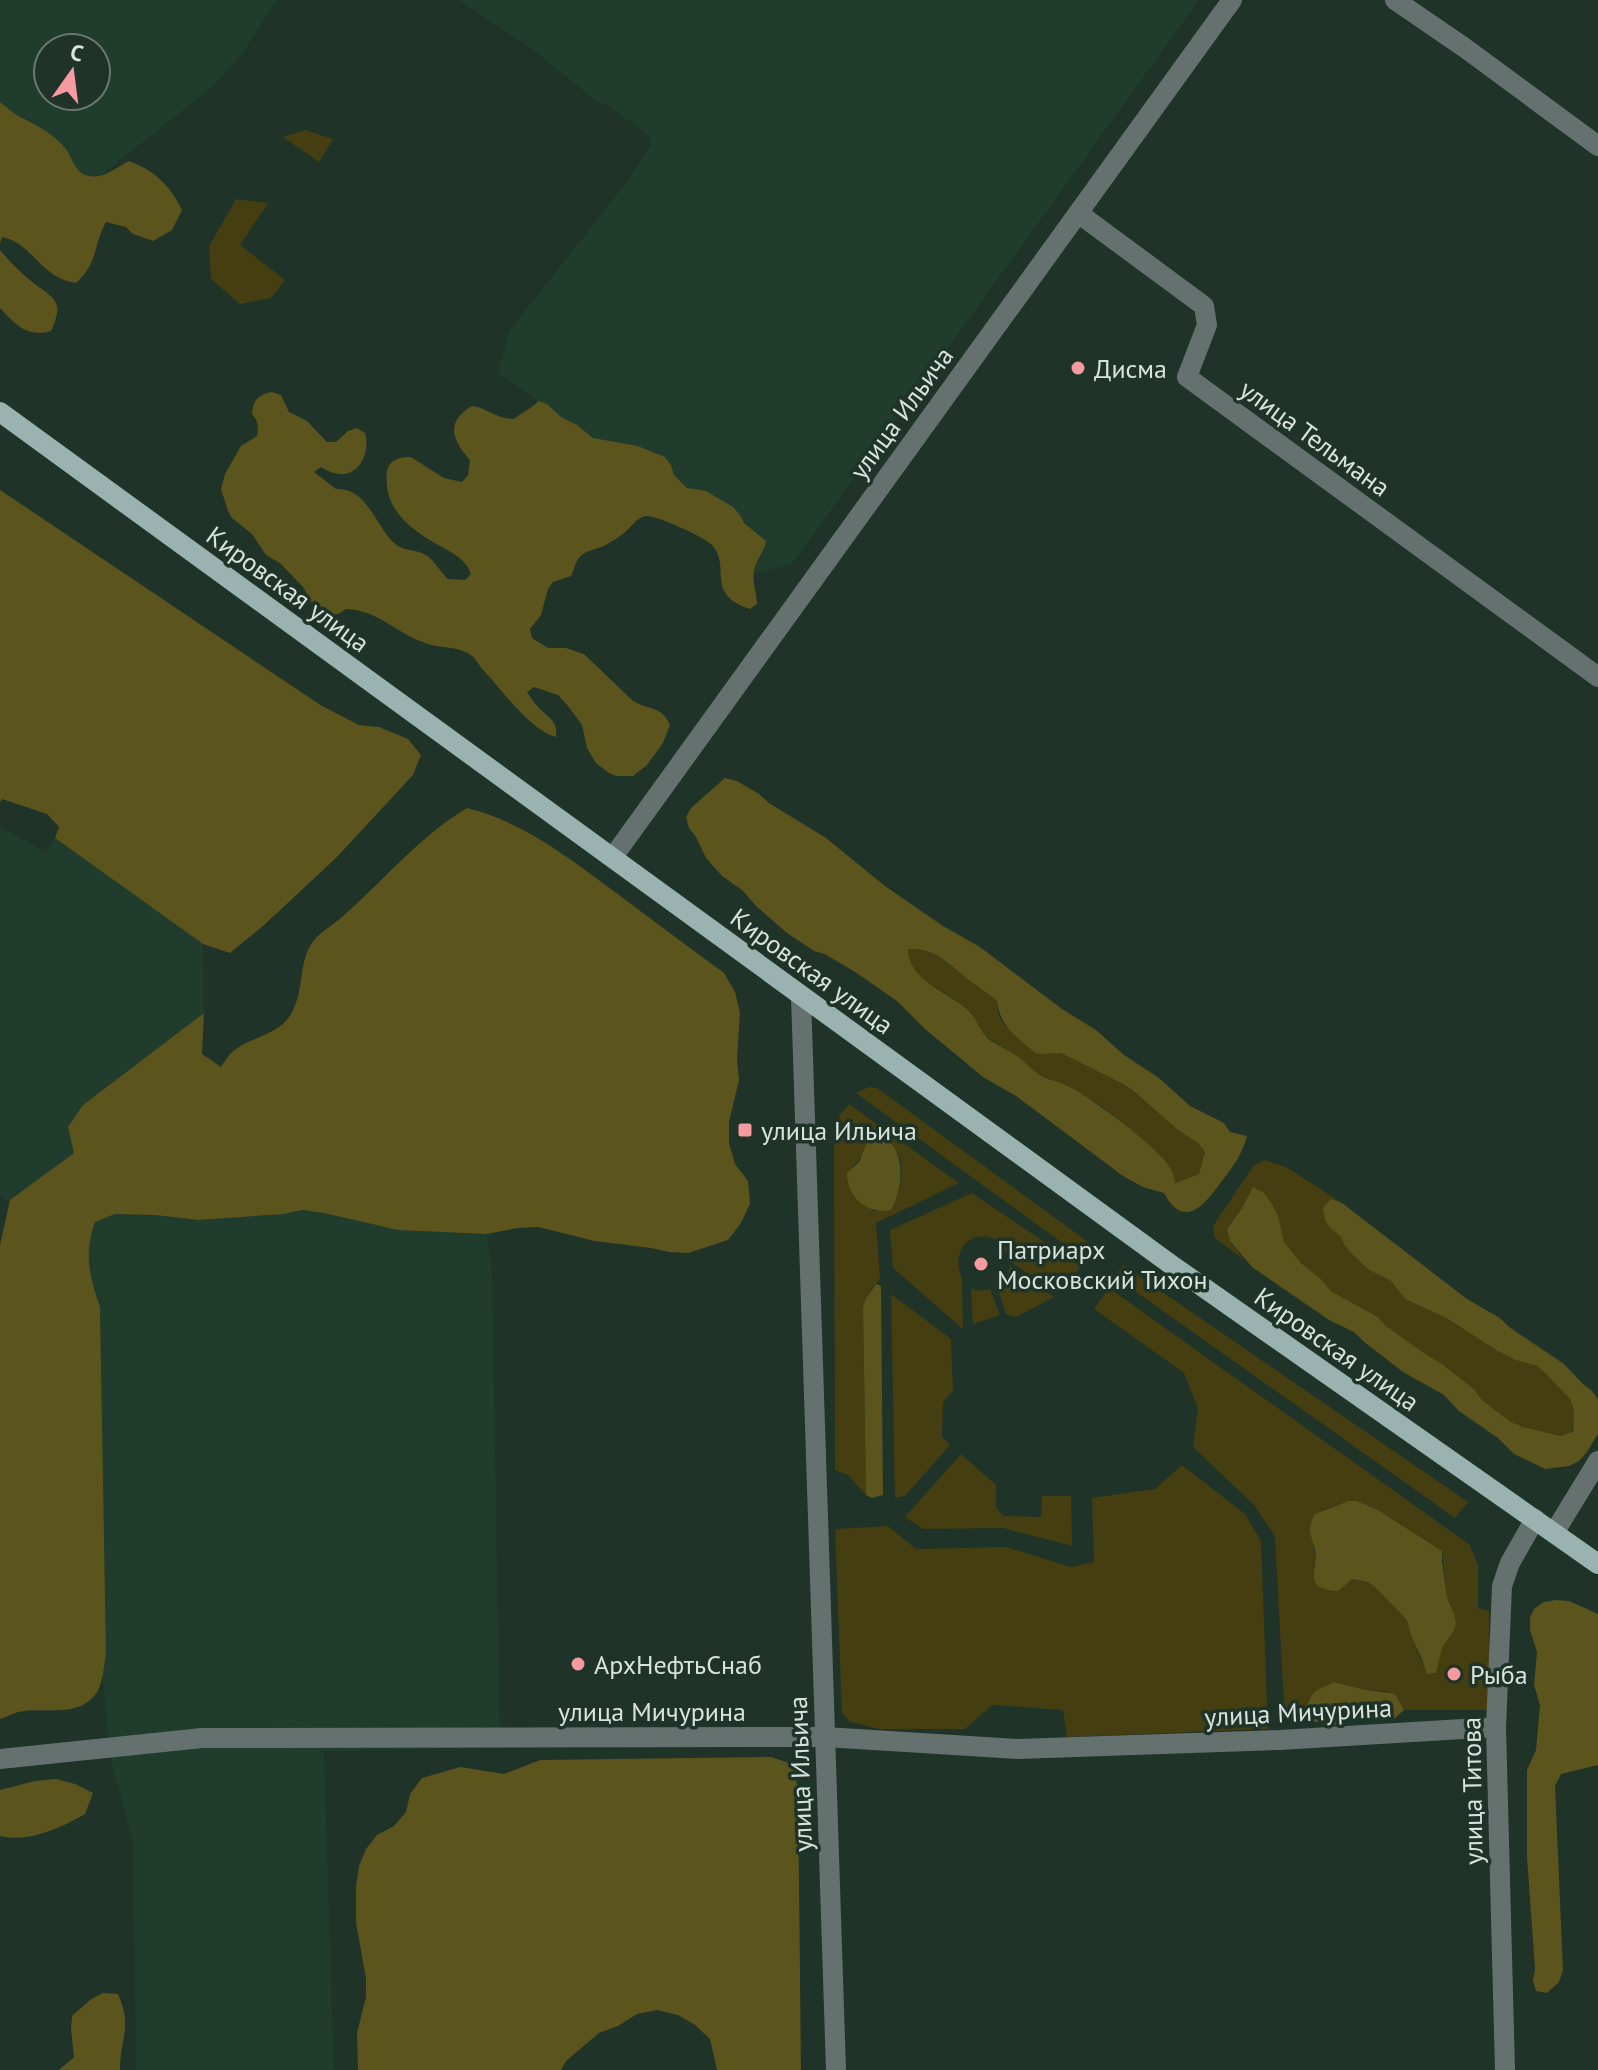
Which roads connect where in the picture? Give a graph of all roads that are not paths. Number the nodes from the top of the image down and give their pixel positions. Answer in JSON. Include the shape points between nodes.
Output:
{"nodes":[{"id":1,"x":1232,"y":0,"type":"edge"},
{"id":2,"x":1395,"y":0,"type":"edge"},
{"id":3,"x":1598,"y":146,"type":"edge"},
{"id":4,"x":1078,"y":213,"type":"junction"},
{"id":5,"x":0,"y":412,"type":"edge"},
{"id":6,"x":1596,"y":672,"type":"edge"},
{"id":7,"x":613,"y":857,"type":"junction"},
{"id":8,"x":801,"y":996,"type":"junction"},
{"id":9,"x":1598,"y":1461,"type":"edge"},
{"id":10,"x":1535,"y":1519,"type":"junction"},
{"id":11,"x":1554,"y":1533,"type":"junction"},
{"id":12,"x":1598,"y":1564,"type":"edge"},
{"id":13,"x":1496,"y":1727,"type":"junction"},
{"id":14,"x":825,"y":1737,"type":"junction"},
{"id":15,"x":0,"y":1759,"type":"edge"},
{"id":16,"x":836,"y":2070,"type":"edge"},
{"id":17,"x":1505,"y":2070,"type":"edge"}],
"edges":[{"from":1,"to":4,"type":"street","name":"улица Ильича"},
{"from":2,"to":3,"type":"street"},
{"from":4,"to":6,"type":"street","name":"улица Тельмана","via":[[1204,306],[1207,325],[1187,377]]},
{"from":4,"to":7,"type":"street","name":"улица Ильича"},
{"from":5,"to":7,"type":"main road","name":"Кировская улица"},
{"from":7,"to":8,"type":"main road","name":"Кировская улица"},
{"from":8,"to":10,"type":"main road","name":"Кировская улица"},
{"from":8,"to":14,"type":"street","name":"улица Ильича"},
{"from":9,"to":11,"type":"street"},
{"from":10,"to":11,"type":"main road","name":"Кировская улица"},
{"from":10,"to":13,"type":"street","name":"улица Титова","via":[[1502,1586]]},
{"from":11,"to":12,"type":"main road","name":"Кировская улица"},
{"from":13,"to":14,"type":"street","name":"улица Мичурина","via":[[1018,1749]]},
{"from":13,"to":17,"type":"street","name":"улица Титова"},
{"from":14,"to":15,"type":"street","name":"улица Мичурина","via":[[202,1738]]},
{"from":14,"to":16,"type":"street","name":"улица Ильича"}]}
